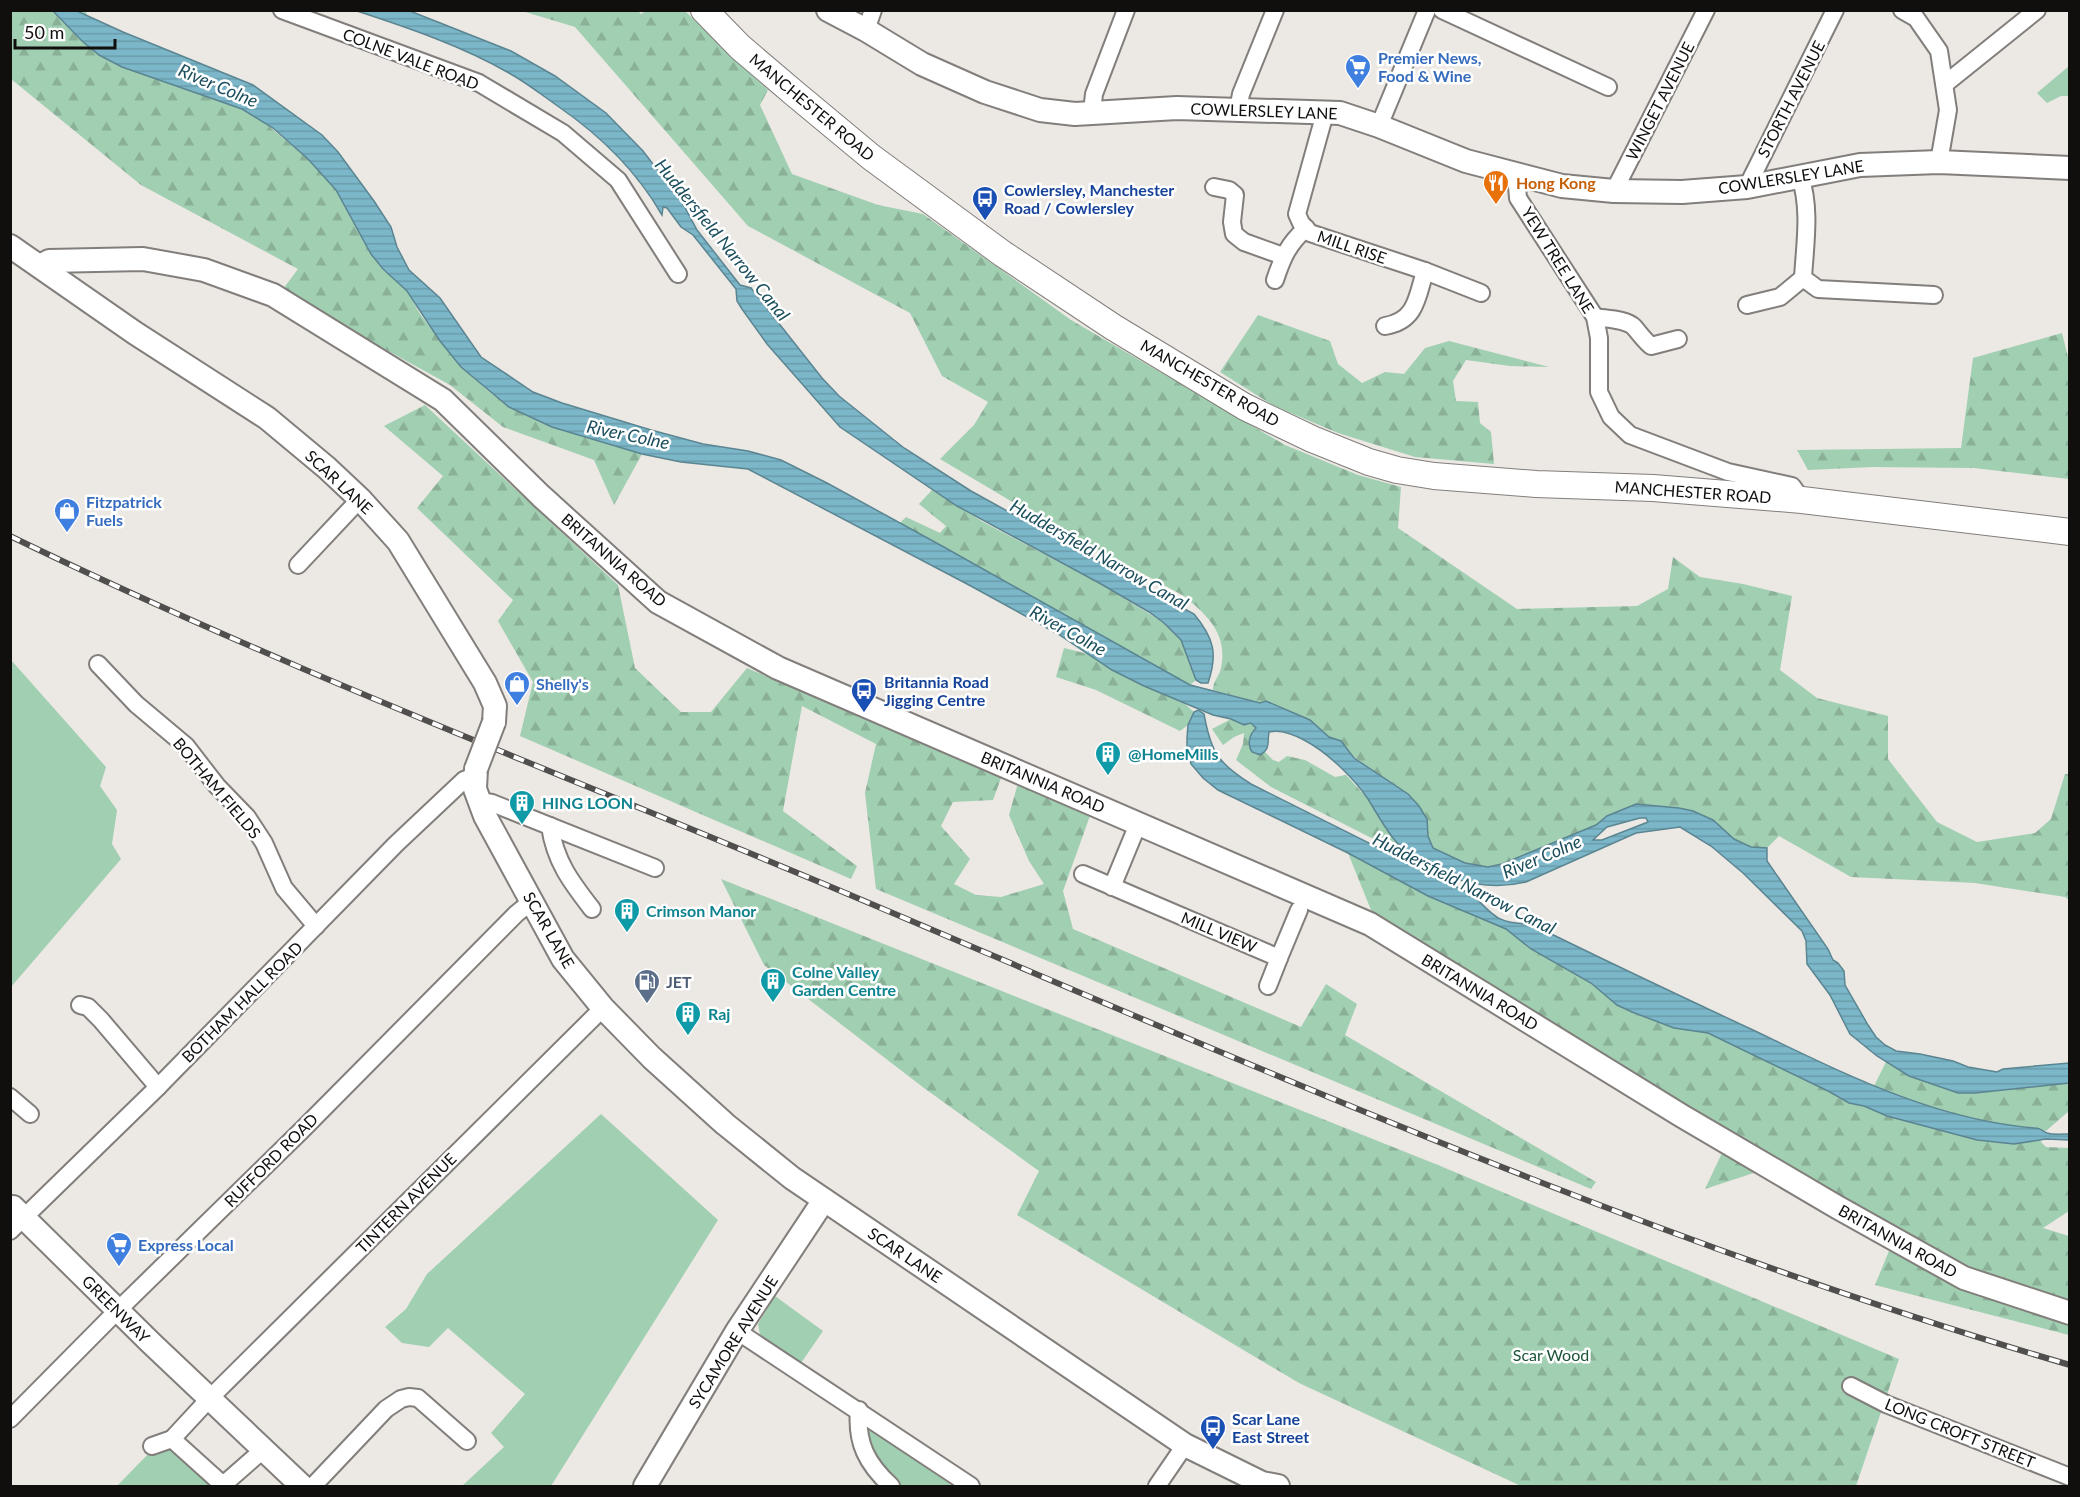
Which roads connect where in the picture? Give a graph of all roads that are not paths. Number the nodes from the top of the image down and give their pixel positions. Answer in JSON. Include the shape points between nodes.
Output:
{"nodes":[{"id":1,"x":282,"y":10,"type":"edge"},
{"id":2,"x":704,"y":10,"type":"edge"},
{"id":3,"x":828,"y":10,"type":"edge"},
{"id":4,"x":1126,"y":10,"type":"edge"},
{"id":5,"x":1275,"y":10,"type":"edge"},
{"id":6,"x":1427,"y":10,"type":"edge"},
{"id":7,"x":1442,"y":10,"type":"edge"},
{"id":8,"x":1706,"y":10,"type":"edge"},
{"id":9,"x":1835,"y":10,"type":"edge"},
{"id":10,"x":1902,"y":10,"type":"edge"},
{"id":11,"x":2037,"y":10,"type":"edge"},
{"id":12,"x":870,"y":20,"type":"edge"},
{"id":13,"x":1945,"y":84,"type":"junction"},
{"id":14,"x":1608,"y":87,"type":"dead end"},
{"id":15,"x":1238,"y":110,"type":"junction"},
{"id":16,"x":1092,"y":112,"type":"junction"},
{"id":17,"x":1325,"y":113,"type":"junction"},
{"id":18,"x":1379,"y":126,"type":"junction"},
{"id":19,"x":1939,"y":162,"type":"junction"},
{"id":20,"x":2070,"y":168,"type":"edge"},
{"id":21,"x":1516,"y":174,"type":"junction"},
{"id":22,"x":1800,"y":176,"type":"junction"},
{"id":23,"x":1214,"y":187,"type":"dead end"},
{"id":24,"x":1746,"y":187,"type":"junction"},
{"id":25,"x":1614,"y":191,"type":"junction"},
{"id":26,"x":1306,"y":228,"type":"junction"},
{"id":27,"x":10,"y":246,"type":"edge"},
{"id":28,"x":1282,"y":256,"type":"junction"},
{"id":29,"x":40,"y":266,"type":"junction"},
{"id":30,"x":1425,"y":271,"type":"junction"},
{"id":31,"x":678,"y":274,"type":"dead end"},
{"id":32,"x":1803,"y":278,"type":"junction"},
{"id":33,"x":1275,"y":280,"type":"dead end"},
{"id":34,"x":1481,"y":293,"type":"dead end"},
{"id":35,"x":1934,"y":295,"type":"dead end"},
{"id":36,"x":1747,"y":305,"type":"dead end"},
{"id":37,"x":1595,"y":317,"type":"junction"},
{"id":38,"x":1385,"y":326,"type":"dead end"},
{"id":39,"x":1678,"y":339,"type":"dead end"},
{"id":40,"x":360,"y":499,"type":"junction"},
{"id":41,"x":1802,"y":500,"type":"junction"},
{"id":42,"x":2070,"y":532,"type":"edge"},
{"id":43,"x":298,"y":565,"type":"dead end"},
{"id":44,"x":98,"y":664,"type":"dead end"},
{"id":45,"x":475,"y":772,"type":"junction"},
{"id":46,"x":479,"y":801,"type":"junction"},
{"id":47,"x":1138,"y":824,"type":"junction"},
{"id":48,"x":550,"y":826,"type":"junction"},
{"id":49,"x":655,"y":868,"type":"dead end"},
{"id":50,"x":1083,"y":874,"type":"dead end"},
{"id":51,"x":1112,"y":887,"type":"junction"},
{"id":52,"x":532,"y":901,"type":"junction"},
{"id":53,"x":592,"y":909,"type":"dead end"},
{"id":54,"x":1299,"y":910,"type":"dead end"},
{"id":55,"x":316,"y":926,"type":"junction"},
{"id":56,"x":1279,"y":958,"type":"junction"},
{"id":57,"x":1268,"y":987,"type":"dead end"},
{"id":58,"x":80,"y":1005,"type":"dead end"},
{"id":59,"x":603,"y":1008,"type":"junction"},
{"id":60,"x":158,"y":1087,"type":"junction"},
{"id":61,"x":10,"y":1097,"type":"edge"},
{"id":62,"x":30,"y":1114,"type":"dead end"},
{"id":63,"x":824,"y":1200,"type":"junction"},
{"id":64,"x":15,"y":1218,"type":"edge"},
{"id":65,"x":119,"y":1310,"type":"junction"},
{"id":66,"x":2070,"y":1313,"type":"edge"},
{"id":67,"x":737,"y":1331,"type":"junction"},
{"id":68,"x":1851,"y":1386,"type":"dead end"},
{"id":69,"x":210,"y":1398,"type":"junction"},
{"id":70,"x":859,"y":1410,"type":"junction"},
{"id":71,"x":10,"y":1419,"type":"edge"},
{"id":72,"x":172,"y":1438,"type":"junction"},
{"id":73,"x":467,"y":1441,"type":"dead end"},
{"id":74,"x":1185,"y":1445,"type":"junction"},
{"id":75,"x":152,"y":1446,"type":"dead end"},
{"id":76,"x":264,"y":1449,"type":"junction"},
{"id":77,"x":2070,"y":1477,"type":"edge"},
{"id":78,"x":1267,"y":1485,"type":"edge"},
{"id":79,"x":222,"y":1486,"type":"edge"},
{"id":80,"x":302,"y":1486,"type":"edge"},
{"id":81,"x":313,"y":1486,"type":"edge"},
{"id":82,"x":645,"y":1486,"type":"edge"},
{"id":83,"x":891,"y":1486,"type":"edge"},
{"id":84,"x":971,"y":1486,"type":"edge"},
{"id":85,"x":1156,"y":1486,"type":"edge"}],
"edges":[{"from":1,"to":31,"type":"street","name":"COLNE VALE ROAD","via":[[479,83],[562,134],[618,180]]},
{"from":2,"to":41,"type":"main road","name":"MANCHESTER ROAD","via":[[740,47],[872,157],[1003,254],[1113,327],[1236,401],[1312,439],[1369,462],[1434,476]]},
{"from":3,"to":12,"type":"street","name":"COWLERSLEY LANE"},
{"from":4,"to":16,"type":"street","via":[[1094,94]]},
{"from":5,"to":15,"type":"street"},
{"from":6,"to":18,"type":"street"},
{"from":7,"to":14,"type":"street"},
{"from":8,"to":25,"type":"street","name":"WINGET AVENUE"},
{"from":9,"to":24,"type":"street","name":"STORTH AVENUE"},
{"from":10,"to":13,"type":"street","via":[[1916,18],[1940,51]]},
{"from":11,"to":13,"type":"street"},
{"from":12,"to":16,"type":"street","name":"COWLERSLEY LANE","via":[[922,64],[985,92],[1040,110]]},
{"from":13,"to":19,"type":"street","via":[[1947,111]]},
{"from":15,"to":16,"type":"street","name":"COWLERSLEY LANE"},
{"from":15,"to":17,"type":"street","name":"COWLERSLEY LANE"},
{"from":17,"to":18,"type":"street","name":"COWLERSLEY LANE","via":[[1340,113]]},
{"from":17,"to":26,"type":"street","name":"MILL RISE","via":[[1297,214]]},
{"from":18,"to":21,"type":"street","name":"COWLERSLEY LANE","via":[[1466,161]]},
{"from":19,"to":20,"type":"street","name":"COWLERSLEY LANE"},
{"from":19,"to":22,"type":"street","name":"COWLERSLEY LANE","via":[[1860,165]]},
{"from":21,"to":25,"type":"street","name":"COWLERSLEY LANE","via":[[1562,186]]},
{"from":21,"to":37,"type":"street","name":"YEW TREE LANE","via":[[1518,198]]},
{"from":22,"to":24,"type":"street","name":"COWLERSLEY LANE"},
{"from":22,"to":32,"type":"street","via":[[1807,215]]},
{"from":23,"to":28,"type":"street","via":[[1235,195],[1234,234],[1244,242]]},
{"from":24,"to":25,"type":"street","name":"COWLERSLEY LANE","via":[[1682,192]]},
{"from":26,"to":28,"type":"street"},
{"from":26,"to":30,"type":"street","name":"MILL RISE"},
{"from":27,"to":29,"type":"street","name":"SCAR LANE"},
{"from":28,"to":33,"type":"street"},
{"from":29,"to":40,"type":"street","name":"SCAR LANE","via":[[135,333],[267,417]]},
{"from":29,"to":47,"type":"street","name":"BRITANNIA ROAD","via":[[49,261],[143,259],[204,270],[273,295],[443,400],[658,603],[778,668]]},
{"from":30,"to":34,"type":"street","name":"MILL RISE"},
{"from":30,"to":38,"type":"street","via":[[1412,310],[1398,324]]},
{"from":32,"to":35,"type":"street","via":[[1818,289]]},
{"from":32,"to":36,"type":"street","via":[[1780,297]]},
{"from":37,"to":39,"type":"street","via":[[1633,325],[1651,346]]},
{"from":37,"to":41,"type":"street","name":"YEW TREE LANE","via":[[1599,392],[1611,417],[1630,435],[1728,472],[1792,486]]},
{"from":40,"to":43,"type":"street"},
{"from":40,"to":45,"type":"street","name":"SCAR LANE","bridge":true,"via":[[398,542],[492,695],[494,722]]},
{"from":41,"to":42,"type":"main road","name":"MANCHESTER ROAD"},
{"from":44,"to":55,"type":"street","name":"BOTHAM FIELDS","via":[[136,704],[180,741],[247,818],[264,843],[284,888]]},
{"from":45,"to":46,"type":"street","name":"SCAR LANE"},
{"from":45,"to":55,"type":"street","name":"BOTHAM HALL ROAD","via":[[396,844]]},
{"from":46,"to":48,"type":"street"},
{"from":46,"to":52,"type":"street","name":"SCAR LANE"},
{"from":47,"to":51,"type":"street"},
{"from":47,"to":66,"type":"street","name":"BRITANNIA ROAD","via":[[1370,924],[1682,1116],[1964,1278]]},
{"from":48,"to":49,"type":"street"},
{"from":48,"to":53,"type":"street","via":[[566,876]]},
{"from":50,"to":51,"type":"street","name":"MILL VIEW"},
{"from":51,"to":56,"type":"street","name":"MILL VIEW"},
{"from":52,"to":59,"type":"street","name":"SCAR LANE","via":[[563,959]]},
{"from":52,"to":65,"type":"street","name":"RUFFORD ROAD"},
{"from":54,"to":56,"type":"street","name":"MILL VIEW"},
{"from":55,"to":60,"type":"street","name":"BOTHAM HALL ROAD"},
{"from":56,"to":57,"type":"street"},
{"from":58,"to":60,"type":"street","via":[[88,1007],[101,1020]]},
{"from":59,"to":63,"type":"street","name":"SCAR LANE","via":[[725,1124]]},
{"from":59,"to":69,"type":"street","name":"TINTERN AVENUE"},
{"from":60,"to":64,"type":"street","name":"BOTHAM HALL ROAD"},
{"from":61,"to":62,"type":"street"},
{"from":63,"to":67,"type":"street","name":"SYCAMORE AVENUE"},
{"from":63,"to":74,"type":"street","name":"SCAR LANE"},
{"from":64,"to":65,"type":"street","name":"GREENWAY"},
{"from":65,"to":69,"type":"street","name":"GREENWAY"},
{"from":65,"to":71,"type":"street","name":"RUFFORD ROAD"},
{"from":67,"to":70,"type":"street"},
{"from":67,"to":82,"type":"street","name":"SYCAMORE AVENUE"},
{"from":68,"to":77,"type":"street","name":"LONG CROFT STREET","via":[[1886,1404]]},
{"from":69,"to":72,"type":"street"},
{"from":69,"to":76,"type":"street","name":"GREENWAY"},
{"from":70,"to":83,"type":"street","via":[[859,1440],[867,1457]]},
{"from":70,"to":84,"type":"street"},
{"from":72,"to":75,"type":"street"},
{"from":72,"to":79,"type":"street"},
{"from":73,"to":81,"type":"street","via":[[418,1398],[401,1399],[386,1409]]},
{"from":74,"to":78,"type":"street","name":"SCAR LANE"},
{"from":74,"to":85,"type":"street"},
{"from":76,"to":79,"type":"street"},
{"from":76,"to":80,"type":"street","name":"GREENWAY"}]}
